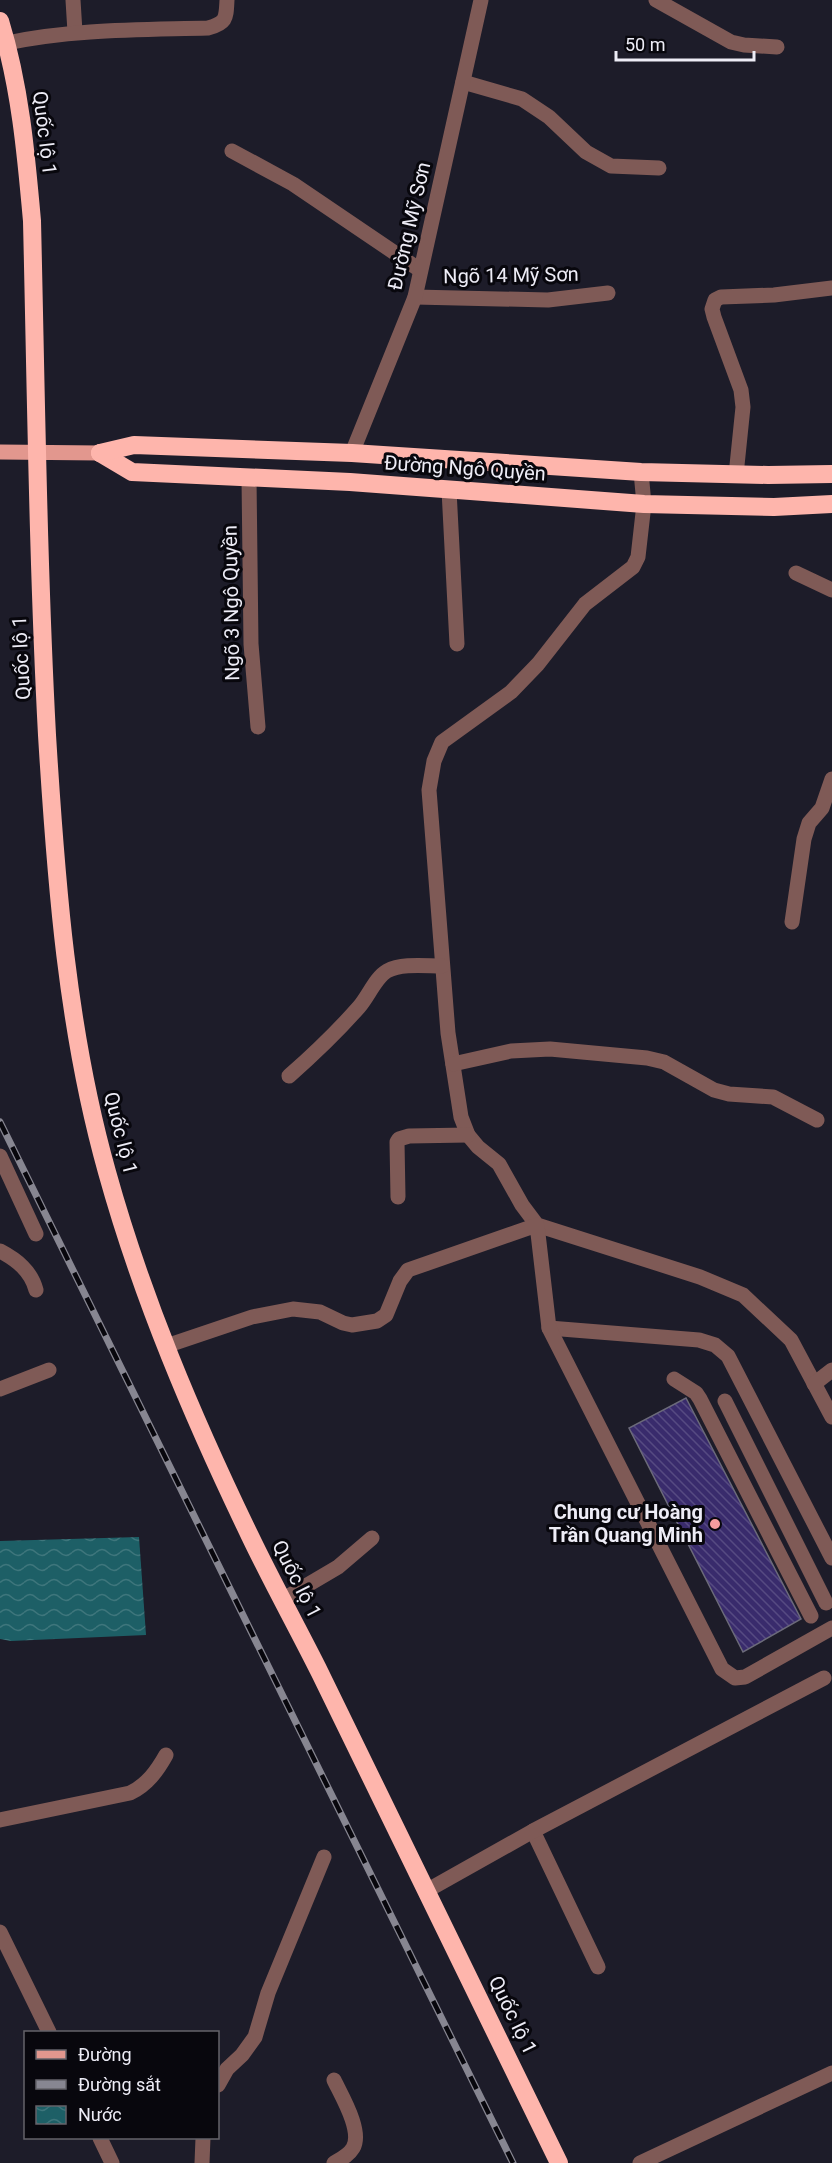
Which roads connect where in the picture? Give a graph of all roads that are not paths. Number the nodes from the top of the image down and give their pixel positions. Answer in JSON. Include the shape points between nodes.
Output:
{"nodes":[{"id":1,"x":73,"y":0,"type":"edge"},
{"id":2,"x":227,"y":0,"type":"edge"},
{"id":3,"x":481,"y":0,"type":"edge"},
{"id":4,"x":656,"y":0,"type":"edge"},
{"id":5,"x":0,"y":21,"type":"edge"},
{"id":6,"x":75,"y":32,"type":"junction"},
{"id":7,"x":777,"y":47,"type":"dead end"},
{"id":8,"x":6,"y":55,"type":"edge"},
{"id":9,"x":463,"y":82,"type":"junction"},
{"id":10,"x":232,"y":151,"type":"dead end"},
{"id":11,"x":659,"y":168,"type":"dead end"},
{"id":12,"x":420,"y":270,"type":"junction"},
{"id":13,"x":832,"y":288,"type":"edge"},
{"id":14,"x":608,"y":293,"type":"dead end"},
{"id":15,"x":415,"y":297,"type":"junction"},
{"id":16,"x":0,"y":452,"type":"edge"},
{"id":17,"x":37,"y":452,"type":"junction"},
{"id":18,"x":100,"y":453,"type":"junction"},
{"id":19,"x":352,"y":453,"type":"junction"},
{"id":20,"x":641,"y":472,"type":"junction"},
{"id":21,"x":832,"y":474,"type":"edge"},
{"id":22,"x":736,"y":475,"type":"junction"},
{"id":23,"x":249,"y":478,"type":"junction"},
{"id":24,"x":350,"y":482,"type":"junction"},
{"id":25,"x":449,"y":490,"type":"junction"},
{"id":26,"x":644,"y":504,"type":"junction"},
{"id":27,"x":832,"y":504,"type":"edge"},
{"id":28,"x":796,"y":573,"type":"dead end"},
{"id":29,"x":832,"y":590,"type":"edge"},
{"id":30,"x":457,"y":644,"type":"dead end"},
{"id":31,"x":258,"y":727,"type":"dead end"},
{"id":32,"x":832,"y":779,"type":"edge"},
{"id":33,"x":792,"y":922,"type":"dead end"},
{"id":34,"x":442,"y":966,"type":"junction"},
{"id":35,"x":453,"y":1064,"type":"junction"},
{"id":36,"x":289,"y":1076,"type":"dead end"},
{"id":37,"x":818,"y":1120,"type":"dead end"},
{"id":38,"x":468,"y":1135,"type":"junction"},
{"id":39,"x":0,"y":1158,"type":"edge"},
{"id":40,"x":398,"y":1197,"type":"dead end"},
{"id":41,"x":537,"y":1226,"type":"junction"},
{"id":42,"x":36,"y":1234,"type":"dead end"},
{"id":43,"x":0,"y":1251,"type":"edge"},
{"id":44,"x":36,"y":1290,"type":"dead end"},
{"id":45,"x":549,"y":1328,"type":"junction"},
{"id":46,"x":166,"y":1346,"type":"junction"},
{"id":47,"x":49,"y":1370,"type":"dead end"},
{"id":48,"x":832,"y":1370,"type":"edge"},
{"id":49,"x":674,"y":1379,"type":"dead end"},
{"id":50,"x":814,"y":1384,"type":"junction"},
{"id":51,"x":0,"y":1389,"type":"edge"},
{"id":52,"x":747,"y":1392,"type":"junction"},
{"id":53,"x":725,"y":1401,"type":"junction"},
{"id":54,"x":705,"y":1409,"type":"junction"},
{"id":55,"x":832,"y":1417,"type":"edge"},
{"id":56,"x":749,"y":1449,"type":"junction"},
{"id":57,"x":730,"y":1459,"type":"junction"},
{"id":58,"x":795,"y":1486,"type":"junction"},
{"id":59,"x":773,"y":1497,"type":"junction"},
{"id":60,"x":754,"y":1507,"type":"junction"},
{"id":61,"x":820,"y":1535,"type":"junction"},
{"id":62,"x":372,"y":1538,"type":"dead end"},
{"id":63,"x":797,"y":1546,"type":"junction"},
{"id":64,"x":779,"y":1555,"type":"junction"},
{"id":65,"x":832,"y":1558,"type":"edge"},
{"id":66,"x":282,"y":1600,"type":"junction"},
{"id":67,"x":826,"y":1603,"type":"dead end"},
{"id":68,"x":812,"y":1616,"type":"dead end"},
{"id":69,"x":832,"y":1628,"type":"edge"},
{"id":70,"x":824,"y":1678,"type":"dead end"},
{"id":71,"x":166,"y":1755,"type":"dead end"},
{"id":72,"x":0,"y":1820,"type":"edge"},
{"id":73,"x":533,"y":1831,"type":"junction"},
{"id":74,"x":324,"y":1857,"type":"dead end"},
{"id":75,"x":428,"y":1890,"type":"junction"},
{"id":76,"x":0,"y":1932,"type":"edge"},
{"id":77,"x":598,"y":1966,"type":"dead end"},
{"id":78,"x":49,"y":2031,"type":"edge"},
{"id":79,"x":832,"y":2073,"type":"edge"},
{"id":80,"x":334,"y":2080,"type":"dead end"},
{"id":81,"x":219,"y":2083,"type":"edge"},
{"id":82,"x":203,"y":2139,"type":"edge"},
{"id":83,"x":106,"y":2140,"type":"edge"},
{"id":84,"x":112,"y":2163,"type":"edge"},
{"id":85,"x":202,"y":2163,"type":"edge"},
{"id":86,"x":334,"y":2163,"type":"edge"},
{"id":87,"x":559,"y":2163,"type":"edge"},
{"id":88,"x":640,"y":2163,"type":"edge"}],
"edges":[{"from":1,"to":6,"type":"street"},
{"from":2,"to":6,"type":"street","via":[[226,17],[219,25],[208,28]]},
{"from":3,"to":9,"type":"street","name":"Đường Mỹ Sơn"},
{"from":4,"to":7,"type":"street","via":[[731,42]]},
{"from":5,"to":8,"type":"highway","name":"Quốc lộ 1"},
{"from":6,"to":8,"type":"street","via":[[42,35]]},
{"from":8,"to":17,"type":"highway","name":"Quốc lộ 1","via":[[21,118],[32,221]]},
{"from":9,"to":11,"type":"street","via":[[522,99],[549,117],[586,152],[611,166]]},
{"from":9,"to":12,"type":"street","name":"Đường Mỹ Sơn"},
{"from":10,"to":12,"type":"street","via":[[293,184]]},
{"from":12,"to":15,"type":"street","name":"Đường Mỹ Sơn"},
{"from":13,"to":22,"type":"street","via":[[715,300],[714,317],[741,390]]},
{"from":14,"to":15,"type":"street","name":"Ngõ 14 Mỹ Sơn","via":[[548,300]]},
{"from":15,"to":19,"type":"street","name":"Đường Mỹ Sơn"},
{"from":16,"to":17,"type":"main road","name":"Đường Ngô Quyền"},
{"from":17,"to":18,"type":"main road","name":"Đường Ngô Quyền"},
{"from":17,"to":46,"type":"highway","name":"Quốc lộ 1","via":[[43,651],[64,954],[82,1067],[106,1169]]},
{"from":18,"to":19,"type":"highway","name":"Đường Ngô Quyền","via":[[134,445]]},
{"from":18,"to":23,"type":"highway","name":"Đường Ngô Quyền","via":[[132,472]]},
{"from":19,"to":20,"type":"highway","name":"Đường Ngô Quyền"},
{"from":19,"to":24,"type":"highway"},
{"from":20,"to":22,"type":"highway","name":"Đường Ngô Quyền"},
{"from":20,"to":26,"type":"street"},
{"from":21,"to":22,"type":"highway","name":"Đường Ngô Quyền"},
{"from":23,"to":24,"type":"highway","name":"Đường Ngô Quyền"},
{"from":23,"to":31,"type":"street","name":"Ngõ 3 Ngô Quyền","via":[[251,644]]},
{"from":24,"to":25,"type":"highway","name":"Đường Ngô Quyền"},
{"from":25,"to":26,"type":"highway","name":"Đường Ngô Quyền"},
{"from":25,"to":30,"type":"street"},
{"from":26,"to":27,"type":"highway","name":"Đường Ngô Quyền"},
{"from":26,"to":34,"type":"street","via":[[638,557],[633,567],[585,604],[511,692],[442,742],[429,790]]},
{"from":28,"to":29,"type":"street"},
{"from":32,"to":33,"type":"street","via":[[822,808],[809,823],[804,839]]},
{"from":34,"to":35,"type":"street"},
{"from":34,"to":36,"type":"street","via":[[397,967],[385,972],[336,1033]]},
{"from":35,"to":37,"type":"street","via":[[511,1051],[550,1049],[647,1058],[664,1062],[714,1090],[773,1097]]},
{"from":35,"to":38,"type":"street","via":[[461,1117]]},
{"from":38,"to":40,"type":"street","via":[[399,1139]]},
{"from":38,"to":41,"type":"street","via":[[499,1164]]},
{"from":39,"to":42,"type":"street"},
{"from":41,"to":45,"type":"street"},
{"from":41,"to":46,"type":"street","via":[[408,1270],[386,1315],[377,1321],[352,1325],[320,1312],[293,1309],[252,1317]]},
{"from":41,"to":50,"type":"street","via":[[700,1277],[743,1295],[790,1340]]},
{"from":43,"to":44,"type":"street","via":[[22,1266],[33,1278]]},
{"from":45,"to":52,"type":"street","via":[[699,1340],[715,1345],[728,1356]]},
{"from":45,"to":69,"type":"street","via":[[722,1669],[735,1678],[745,1677]]},
{"from":46,"to":66,"type":"highway","name":"Quốc lộ 1"},
{"from":47,"to":51,"type":"street"},
{"from":48,"to":50,"type":"street"},
{"from":49,"to":54,"type":"street","via":[[696,1394]]},
{"from":50,"to":55,"type":"street"},
{"from":52,"to":53,"type":"street"},
{"from":52,"to":58,"type":"street"},
{"from":53,"to":54,"type":"street"},
{"from":53,"to":56,"type":"street"},
{"from":54,"to":57,"type":"street"},
{"from":56,"to":57,"type":"street"},
{"from":56,"to":59,"type":"street"},
{"from":57,"to":60,"type":"street"},
{"from":58,"to":59,"type":"street"},
{"from":58,"to":61,"type":"street"},
{"from":59,"to":60,"type":"street"},
{"from":59,"to":63,"type":"street"},
{"from":60,"to":64,"type":"street"},
{"from":61,"to":63,"type":"street"},
{"from":61,"to":65,"type":"street"},
{"from":62,"to":66,"type":"street","via":[[338,1567]]},
{"from":63,"to":64,"type":"street"},
{"from":63,"to":67,"type":"street"},
{"from":64,"to":68,"type":"street"},
{"from":66,"to":75,"type":"highway","name":"Quốc lộ 1"},
{"from":70,"to":73,"type":"street"},
{"from":71,"to":72,"type":"street","via":[[151,1777],[130,1793]]},
{"from":73,"to":75,"type":"street"},
{"from":73,"to":77,"type":"street"},
{"from":74,"to":81,"type":"street","via":[[268,1993],[255,2037]]},
{"from":75,"to":87,"type":"highway","name":"Quốc lộ 1"},
{"from":76,"to":78,"type":"street"},
{"from":79,"to":88,"type":"street"},
{"from":80,"to":86,"type":"street","via":[[350,2112],[355,2134],[354,2146]]},
{"from":82,"to":85,"type":"street"},
{"from":83,"to":84,"type":"street"}]}
